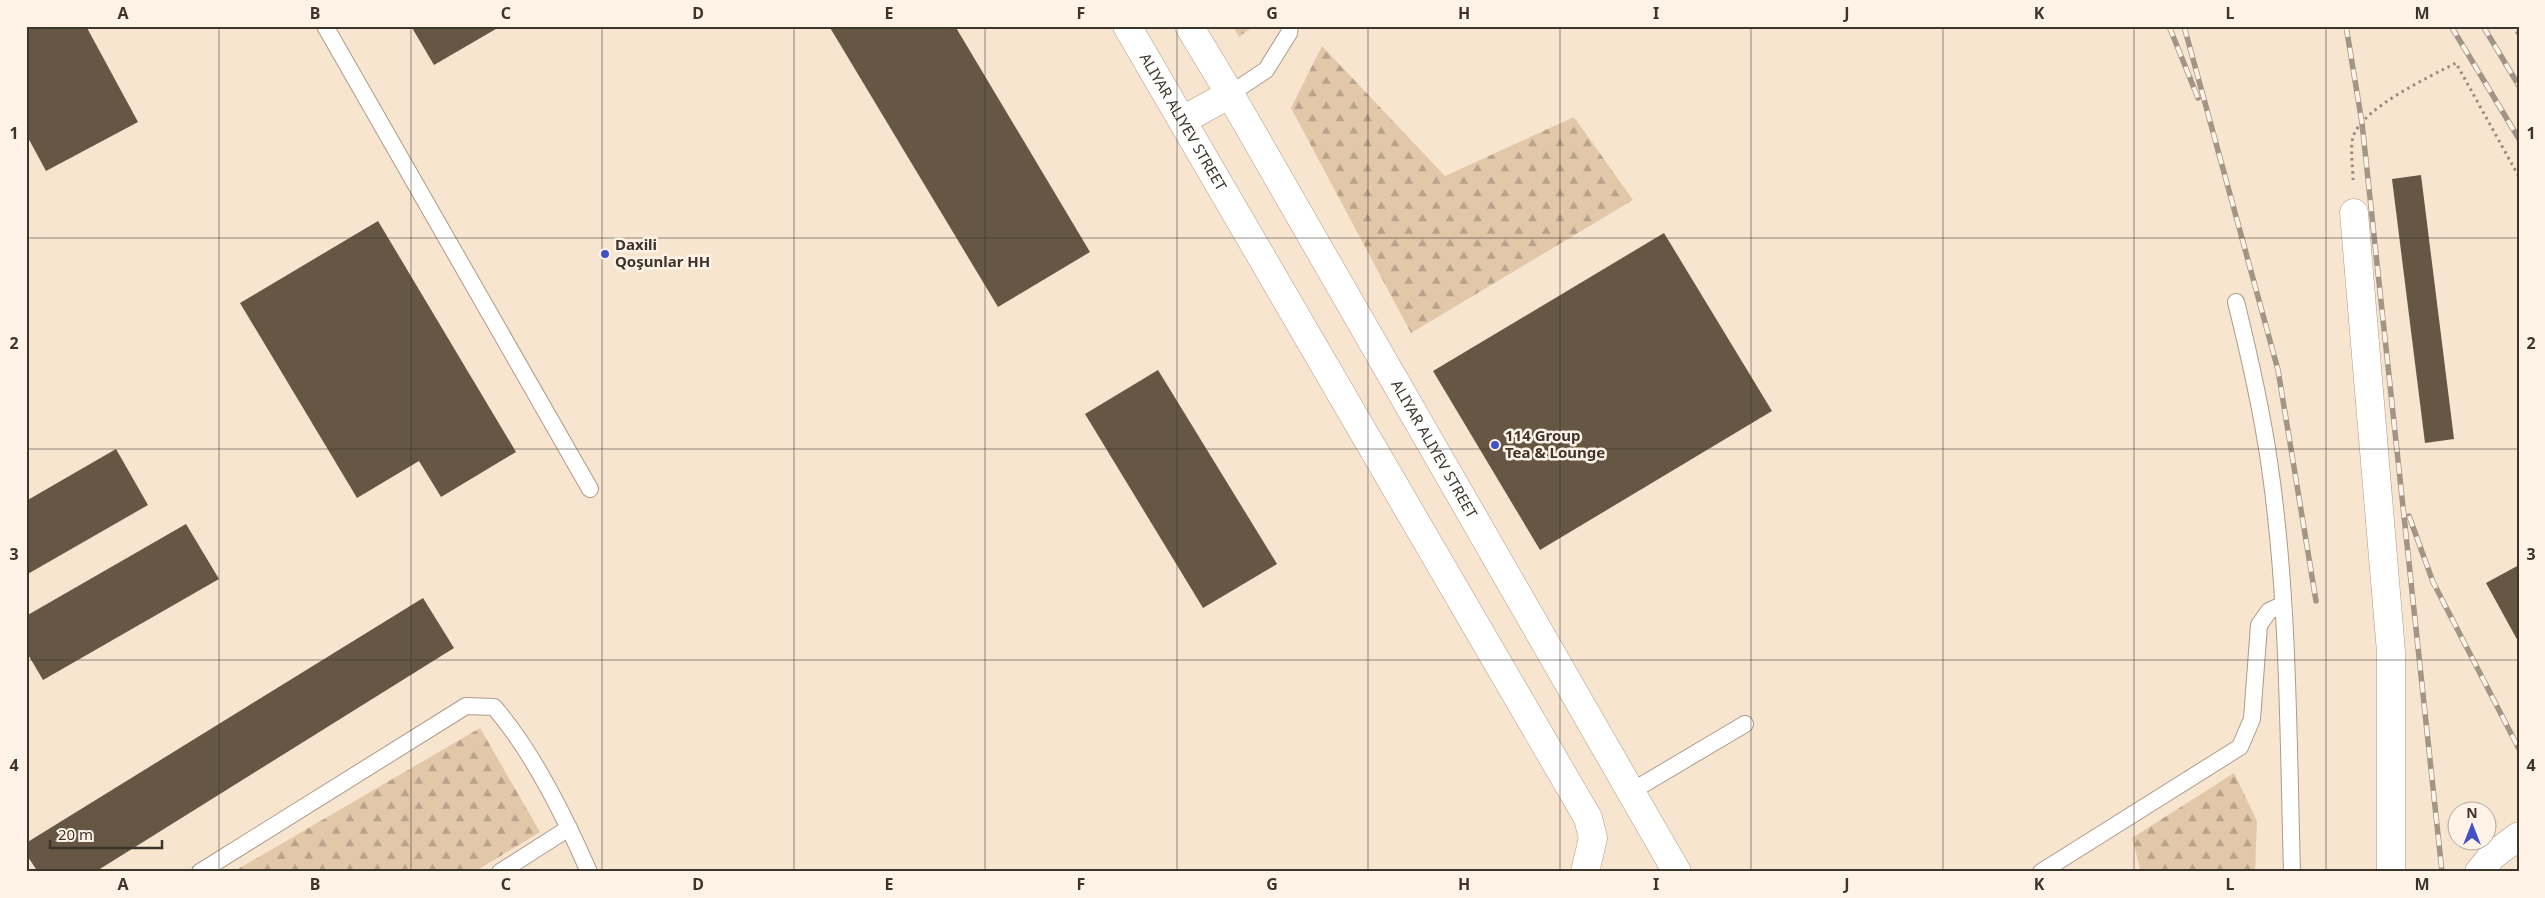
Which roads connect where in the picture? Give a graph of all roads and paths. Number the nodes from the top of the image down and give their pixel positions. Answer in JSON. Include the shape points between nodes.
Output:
{"nodes":[{"id":1,"x":325,"y":26,"type":"edge"},
{"id":2,"x":1127,"y":26,"type":"edge"},
{"id":3,"x":1188,"y":26,"type":"edge"},
{"id":4,"x":1290,"y":26,"type":"edge"},
{"id":5,"x":2513,"y":26,"type":"edge"},
{"id":6,"x":2519,"y":36,"type":"edge"},
{"id":7,"x":1230,"y":94,"type":"junction"},
{"id":8,"x":1183,"y":120,"type":"junction"},
{"id":9,"x":2519,"y":176,"type":"edge"},
{"id":10,"x":2354,"y":213,"type":"joint"},
{"id":11,"x":2236,"y":302,"type":"dead end"},
{"id":12,"x":590,"y":489,"type":"dead end"},
{"id":13,"x":2282,"y":605,"type":"junction"},
{"id":14,"x":1745,"y":724,"type":"dead end"},
{"id":15,"x":1632,"y":792,"type":"junction"},
{"id":16,"x":569,"y":828,"type":"junction"},
{"id":17,"x":2519,"y":836,"type":"edge"},
{"id":18,"x":1585,"y":871,"type":"edge"},
{"id":19,"x":200,"y":872,"type":"edge"},
{"id":20,"x":500,"y":872,"type":"edge"},
{"id":21,"x":589,"y":872,"type":"edge"},
{"id":22,"x":1677,"y":872,"type":"edge"},
{"id":23,"x":2041,"y":872,"type":"edge"},
{"id":24,"x":2292,"y":872,"type":"edge"},
{"id":25,"x":2391,"y":872,"type":"edge"},
{"id":26,"x":2479,"y":872,"type":"edge"}],
"edges":[{"from":1,"to":12,"type":"lane"},
{"from":2,"to":8,"type":"street","name":"ALIYAR ALIYEV STREET"},
{"from":3,"to":7,"type":"street","name":"ALIYAR ALIYEV STREET"},
{"from":4,"to":7,"type":"lane","via":[[1266,70]]},
{"from":5,"to":6,"type":"path"},
{"from":7,"to":8,"type":"street"},
{"from":7,"to":15,"type":"street","name":"ALIYAR ALIYEV STREET"},
{"from":8,"to":18,"type":"street","name":"ALIYAR ALIYEV STREET","via":[[1588,818],[1594,838]]},
{"from":9,"to":10,"type":"path","via":[[2456,63],[2395,96],[2362,123],[2353,138]]},
{"from":10,"to":25,"type":"street","via":[[2391,652]]},
{"from":11,"to":13,"type":"lane","via":[[2253,371],[2269,461]]},
{"from":13,"to":23,"type":"lane","via":[[2269,611],[2259,625],[2252,719],[2240,747]]},
{"from":13,"to":24,"type":"lane"},
{"from":14,"to":15,"type":"lane"},
{"from":15,"to":22,"type":"street","name":"ALIYAR ALIYEV STREET"},
{"from":16,"to":19,"type":"lane","via":[[511,727],[494,707],[466,706]]},
{"from":16,"to":20,"type":"lane"},
{"from":16,"to":21,"type":"lane"},
{"from":17,"to":26,"type":"street","via":[[2492,856]]}]}
